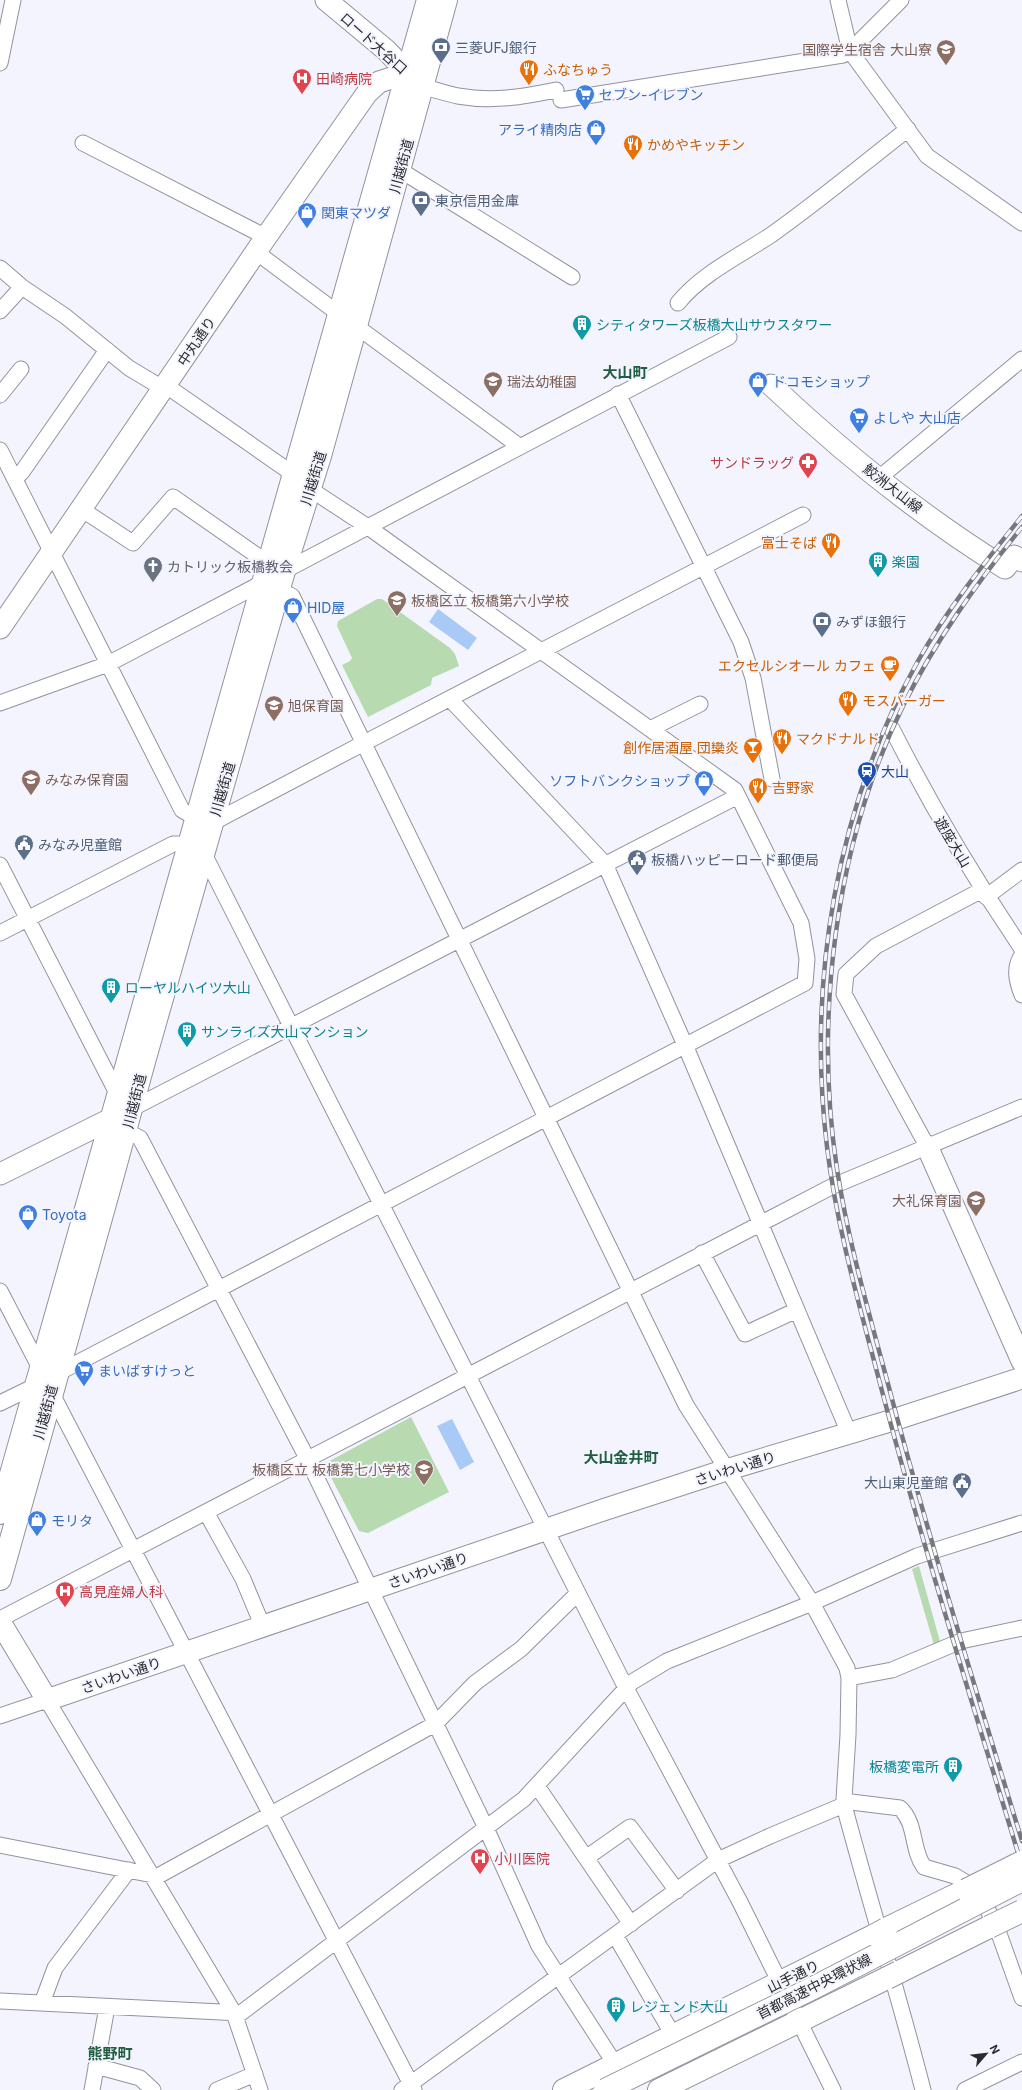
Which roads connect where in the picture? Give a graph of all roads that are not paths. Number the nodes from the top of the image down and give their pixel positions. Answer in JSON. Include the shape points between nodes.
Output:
{"nodes":[{"id":1,"x":13,"y":0,"type":"edge"},
{"id":2,"x":326,"y":0,"type":"edge"},
{"id":3,"x":428,"y":0,"type":"edge"},
{"id":4,"x":446,"y":0,"type":"edge"},
{"id":5,"x":838,"y":0,"type":"edge"},
{"id":6,"x":901,"y":0,"type":"edge"},
{"id":7,"x":850,"y":51,"type":"junction"},
{"id":8,"x":0,"y":63,"type":"edge"},
{"id":9,"x":415,"y":80,"type":"junction"},
{"id":10,"x":908,"y":129,"type":"junction"},
{"id":11,"x":84,"y":143,"type":"dead end"},
{"id":12,"x":400,"y":170,"type":"junction"},
{"id":13,"x":1022,"y":223,"type":"edge"},
{"id":14,"x":261,"y":244,"type":"junction"},
{"id":15,"x":0,"y":268,"type":"edge"},
{"id":16,"x":572,"y":277,"type":"dead end"},
{"id":17,"x":22,"y":287,"type":"junction"},
{"id":18,"x":678,"y":303,"type":"dead end"},
{"id":19,"x":0,"y":311,"type":"edge"},
{"id":20,"x":348,"y":320,"type":"junction"},
{"id":21,"x":728,"y":337,"type":"dead end"},
{"id":22,"x":107,"y":350,"type":"junction"},
{"id":23,"x":1022,"y":359,"type":"edge"},
{"id":24,"x":21,"y":369,"type":"dead end"},
{"id":25,"x":771,"y":385,"type":"dead end"},
{"id":26,"x":164,"y":387,"type":"junction"},
{"id":27,"x":618,"y":394,"type":"junction"},
{"id":28,"x":0,"y":395,"type":"edge"},
{"id":29,"x":518,"y":446,"type":"junction"},
{"id":30,"x":0,"y":450,"type":"edge"},
{"id":31,"x":293,"y":474,"type":"junction"},
{"id":32,"x":879,"y":478,"type":"junction"},
{"id":33,"x":15,"y":479,"type":"junction"},
{"id":34,"x":310,"y":489,"type":"junction"},
{"id":35,"x":81,"y":509,"type":"junction"},
{"id":36,"x":803,"y":515,"type":"dead end"},
{"id":37,"x":368,"y":527,"type":"junction"},
{"id":38,"x":52,"y":552,"type":"junction"},
{"id":39,"x":1019,"y":555,"type":"edge"},
{"id":40,"x":703,"y":565,"type":"junction"},
{"id":41,"x":274,"y":577,"type":"junction"},
{"id":42,"x":0,"y":628,"type":"edge"},
{"id":43,"x":542,"y":651,"type":"junction"},
{"id":44,"x":108,"y":664,"type":"junction"},
{"id":45,"x":450,"y":699,"type":"junction"},
{"id":46,"x":0,"y":703,"type":"edge"},
{"id":47,"x":700,"y":704,"type":"dead end"},
{"id":48,"x":650,"y":729,"type":"junction"},
{"id":49,"x":892,"y":729,"type":"dead end"},
{"id":50,"x":364,"y":742,"type":"junction"},
{"id":51,"x":772,"y":779,"type":"dead end"},
{"id":52,"x":738,"y":796,"type":"junction"},
{"id":53,"x":204,"y":821,"type":"junction"},
{"id":54,"x":196,"y":849,"type":"junction"},
{"id":55,"x":605,"y":864,"type":"junction"},
{"id":56,"x":0,"y":865,"type":"edge"},
{"id":57,"x":1022,"y":870,"type":"edge"},
{"id":58,"x":984,"y":894,"type":"junction"},
{"id":59,"x":28,"y":918,"type":"junction"},
{"id":60,"x":0,"y":933,"type":"edge"},
{"id":61,"x":459,"y":940,"type":"junction"},
{"id":62,"x":1022,"y":949,"type":"edge"},
{"id":63,"x":1022,"y":955,"type":"edge"},
{"id":64,"x":1022,"y":996,"type":"edge"},
{"id":65,"x":291,"y":1027,"type":"junction"},
{"id":66,"x":685,"y":1045,"type":"junction"},
{"id":67,"x":1022,"y":1107,"type":"edge"},
{"id":68,"x":122,"y":1113,"type":"junction"},
{"id":69,"x":547,"y":1118,"type":"junction"},
{"id":70,"x":927,"y":1146,"type":"junction"},
{"id":71,"x":0,"y":1174,"type":"edge"},
{"id":72,"x":381,"y":1204,"type":"junction"},
{"id":73,"x":760,"y":1223,"type":"junction"},
{"id":74,"x":702,"y":1253,"type":"junction"},
{"id":75,"x":218,"y":1288,"type":"junction"},
{"id":76,"x":631,"y":1290,"type":"junction"},
{"id":77,"x":0,"y":1291,"type":"edge"},
{"id":78,"x":797,"y":1310,"type":"junction"},
{"id":79,"x":1022,"y":1361,"type":"edge"},
{"id":80,"x":468,"y":1376,"type":"junction"},
{"id":81,"x":1022,"y":1378,"type":"edge"},
{"id":82,"x":46,"y":1380,"type":"junction"},
{"id":83,"x":0,"y":1403,"type":"edge"},
{"id":84,"x":849,"y":1433,"type":"junction"},
{"id":85,"x":308,"y":1458,"type":"junction"},
{"id":86,"x":726,"y":1470,"type":"junction"},
{"id":87,"x":206,"y":1512,"type":"junction"},
{"id":88,"x":0,"y":1513,"type":"edge"},
{"id":89,"x":1022,"y":1523,"type":"edge"},
{"id":90,"x":546,"y":1530,"type":"junction"},
{"id":91,"x":133,"y":1550,"type":"junction"},
{"id":92,"x":0,"y":1579,"type":"edge"},
{"id":93,"x":370,"y":1590,"type":"junction"},
{"id":94,"x":578,"y":1593,"type":"junction"},
{"id":95,"x":812,"y":1603,"type":"junction"},
{"id":96,"x":0,"y":1620,"type":"edge"},
{"id":97,"x":263,"y":1626,"type":"junction"},
{"id":98,"x":1022,"y":1628,"type":"edge"},
{"id":99,"x":186,"y":1652,"type":"junction"},
{"id":100,"x":849,"y":1678,"type":"junction"},
{"id":101,"x":626,"y":1688,"type":"junction"},
{"id":102,"x":47,"y":1700,"type":"junction"},
{"id":103,"x":0,"y":1716,"type":"edge"},
{"id":104,"x":435,"y":1724,"type":"junction"},
{"id":105,"x":537,"y":1786,"type":"junction"},
{"id":106,"x":844,"y":1804,"type":"junction"},
{"id":107,"x":270,"y":1813,"type":"junction"},
{"id":108,"x":486,"y":1828,"type":"junction"},
{"id":109,"x":0,"y":1845,"type":"edge"},
{"id":110,"x":586,"y":1858,"type":"junction"},
{"id":111,"x":718,"y":1860,"type":"junction"},
{"id":112,"x":1022,"y":1862,"type":"edge"},
{"id":113,"x":129,"y":1870,"type":"junction"},
{"id":114,"x":151,"y":1875,"type":"junction"},
{"id":115,"x":1022,"y":1880,"type":"edge"},
{"id":116,"x":1022,"y":1888,"type":"edge"},
{"id":117,"x":677,"y":1891,"type":"junction"},
{"id":118,"x":1022,"y":1911,"type":"edge"},
{"id":119,"x":630,"y":1924,"type":"junction"},
{"id":120,"x":614,"y":1935,"type":"junction"},
{"id":121,"x":337,"y":1941,"type":"junction"},
{"id":122,"x":558,"y":1976,"type":"junction"},
{"id":123,"x":895,"y":1981,"type":"junction"},
{"id":124,"x":780,"y":1982,"type":"junction"},
{"id":125,"x":1022,"y":1998,"type":"edge"},
{"id":126,"x":0,"y":2001,"type":"edge"},
{"id":127,"x":42,"y":2003,"type":"junction"},
{"id":128,"x":107,"y":2007,"type":"junction"},
{"id":129,"x":234,"y":2013,"type":"junction"},
{"id":130,"x":798,"y":2021,"type":"junction"},
{"id":131,"x":673,"y":2035,"type":"junction"},
{"id":132,"x":1022,"y":2062,"type":"edge"},
{"id":133,"x":615,"y":2064,"type":"junction"},
{"id":134,"x":96,"y":2066,"type":"junction"},
{"id":135,"x":255,"y":2074,"type":"junction"},
{"id":136,"x":986,"y":2085,"type":"edge"},
{"id":137,"x":145,"y":2087,"type":"edge"},
{"id":138,"x":409,"y":2088,"type":"edge"},
{"id":139,"x":92,"y":2090,"type":"edge"},
{"id":140,"x":217,"y":2090,"type":"edge"},
{"id":141,"x":260,"y":2090,"type":"edge"},
{"id":142,"x":564,"y":2090,"type":"edge"},
{"id":143,"x":605,"y":2090,"type":"edge"},
{"id":144,"x":618,"y":2090,"type":"edge"},
{"id":145,"x":659,"y":2090,"type":"edge"},
{"id":146,"x":833,"y":2090,"type":"edge"},
{"id":147,"x":923,"y":2090,"type":"edge"},
{"id":148,"x":965,"y":2090,"type":"edge"}],
"edges":[{"from":1,"to":8,"type":"street"},
{"from":2,"to":9,"type":"street","name":"ロード大谷口","via":[[386,50]]},
{"from":3,"to":9,"type":"main road","name":"川越街道"},
{"from":4,"to":9,"type":"main road","name":"川越街道"},
{"from":5,"to":7,"type":"street"},
{"from":6,"to":7,"type":"street"},
{"from":7,"to":9,"type":"street","via":[[843,55],[558,95],[493,100],[457,96]]},
{"from":7,"to":10,"type":"street"},
{"from":9,"to":12,"type":"main road","name":"川越街道"},
{"from":9,"to":14,"type":"street","name":"中丸通り","via":[[379,82],[372,87]]},
{"from":9,"to":20,"type":"main road","name":"川越街道"},
{"from":10,"to":13,"type":"street","via":[[927,156]]},
{"from":10,"to":18,"type":"street","via":[[770,235],[686,293]]},
{"from":11,"to":14,"type":"street"},
{"from":12,"to":16,"type":"street"},
{"from":12,"to":20,"type":"main road","name":"川越街道"},
{"from":14,"to":20,"type":"street"},
{"from":14,"to":26,"type":"street","name":"中丸通り"},
{"from":15,"to":17,"type":"street"},
{"from":17,"to":19,"type":"street"},
{"from":17,"to":22,"type":"street","via":[[65,316]]},
{"from":20,"to":29,"type":"street"},
{"from":20,"to":31,"type":"main road","name":"川越街道"},
{"from":20,"to":34,"type":"main road","name":"川越街道"},
{"from":21,"to":27,"type":"street"},
{"from":22,"to":26,"type":"street","via":[[129,368]]},
{"from":22,"to":33,"type":"street"},
{"from":23,"to":32,"type":"street"},
{"from":24,"to":28,"type":"street"},
{"from":25,"to":32,"type":"street","name":"鮫洲大山線"},
{"from":26,"to":31,"type":"street","via":[[171,389]]},
{"from":26,"to":35,"type":"street","name":"中丸通り"},
{"from":27,"to":29,"type":"street"},
{"from":27,"to":40,"type":"street"},
{"from":29,"to":37,"type":"street"},
{"from":30,"to":33,"type":"street"},
{"from":31,"to":34,"type":"street"},
{"from":31,"to":41,"type":"main road","name":"川越街道"},
{"from":32,"to":39,"type":"street","name":"鮫洲大山線","via":[[1005,568]]},
{"from":33,"to":38,"type":"street"},
{"from":34,"to":37,"type":"street"},
{"from":34,"to":41,"type":"main road","name":"川越街道"},
{"from":35,"to":38,"type":"street","name":"中丸通り"},
{"from":35,"to":41,"type":"street","via":[[133,543],[173,497]]},
{"from":36,"to":40,"type":"street"},
{"from":37,"to":41,"type":"street"},
{"from":37,"to":43,"type":"street"},
{"from":38,"to":42,"type":"street","name":"中丸通り"},
{"from":38,"to":44,"type":"street"},
{"from":40,"to":43,"type":"street"},
{"from":40,"to":51,"type":"street","via":[[741,642],[753,678]]},
{"from":41,"to":44,"type":"street"},
{"from":41,"to":50,"type":"street","via":[[292,596]]},
{"from":41,"to":53,"type":"main road","name":"川越街道"},
{"from":43,"to":45,"type":"street"},
{"from":43,"to":48,"type":"street"},
{"from":44,"to":46,"type":"street"},
{"from":44,"to":53,"type":"street","via":[[182,810]]},
{"from":45,"to":50,"type":"street"},
{"from":45,"to":55,"type":"street"},
{"from":47,"to":48,"type":"street"},
{"from":48,"to":52,"type":"street","via":[[735,790]]},
{"from":49,"to":58,"type":"street","name":"遊座大山","via":[[941,822]]},
{"from":50,"to":53,"type":"street"},
{"from":50,"to":61,"type":"street"},
{"from":52,"to":55,"type":"street"},
{"from":52,"to":66,"type":"street","via":[[801,923],[807,959],[805,983]]},
{"from":53,"to":54,"type":"main road","name":"川越街道"},
{"from":54,"to":59,"type":"street","via":[[172,844]]},
{"from":54,"to":65,"type":"street"},
{"from":54,"to":68,"type":"main road","name":"川越街道"},
{"from":55,"to":61,"type":"street"},
{"from":55,"to":66,"type":"street"},
{"from":56,"to":59,"type":"street"},
{"from":57,"to":58,"type":"street"},
{"from":58,"to":62,"type":"street","name":"遊座大山"},
{"from":58,"to":70,"type":"street","via":[[876,946],[846,974],[844,994]]},
{"from":59,"to":60,"type":"street"},
{"from":59,"to":68,"type":"street"},
{"from":61,"to":65,"type":"street"},
{"from":61,"to":69,"type":"street"},
{"from":63,"to":64,"type":"street","via":[[1016,974]]},
{"from":65,"to":68,"type":"street"},
{"from":65,"to":72,"type":"street"},
{"from":66,"to":69,"type":"street"},
{"from":66,"to":73,"type":"street"},
{"from":67,"to":70,"type":"street"},
{"from":68,"to":71,"type":"street"},
{"from":68,"to":75,"type":"street","via":[[140,1138]]},
{"from":68,"to":82,"type":"main road","name":"川越街道"},
{"from":69,"to":72,"type":"street"},
{"from":69,"to":76,"type":"street"},
{"from":70,"to":73,"type":"street","via":[[839,1183]]},
{"from":70,"to":79,"type":"street"},
{"from":72,"to":75,"type":"street"},
{"from":72,"to":80,"type":"street"},
{"from":73,"to":74,"type":"street"},
{"from":73,"to":78,"type":"street"},
{"from":74,"to":76,"type":"street"},
{"from":74,"to":78,"type":"street","via":[[745,1334]]},
{"from":75,"to":82,"type":"street"},
{"from":75,"to":85,"type":"street"},
{"from":76,"to":80,"type":"street"},
{"from":76,"to":86,"type":"street","via":[[686,1405]]},
{"from":77,"to":82,"type":"street"},
{"from":78,"to":84,"type":"street"},
{"from":80,"to":85,"type":"street"},
{"from":80,"to":90,"type":"street"},
{"from":81,"to":84,"type":"street","name":"さいわい通り"},
{"from":82,"to":83,"type":"street"},
{"from":82,"to":88,"type":"main road","name":"川越街道"},
{"from":82,"to":91,"type":"street"},
{"from":82,"to":92,"type":"main road","name":"川越街道"},
{"from":84,"to":86,"type":"street","name":"さいわい通り"},
{"from":85,"to":87,"type":"street"},
{"from":85,"to":93,"type":"street"},
{"from":86,"to":90,"type":"street","name":"さいわい通り"},
{"from":86,"to":95,"type":"street"},
{"from":87,"to":91,"type":"street"},
{"from":87,"to":97,"type":"street","via":[[243,1579]]},
{"from":89,"to":95,"type":"street","via":[[926,1552]]},
{"from":90,"to":93,"type":"street","name":"さいわい通り"},
{"from":90,"to":94,"type":"street"},
{"from":91,"to":96,"type":"street"},
{"from":91,"to":99,"type":"street"},
{"from":93,"to":97,"type":"street","name":"さいわい通り"},
{"from":93,"to":104,"type":"street"},
{"from":94,"to":101,"type":"street"},
{"from":94,"to":104,"type":"street","via":[[521,1649],[475,1683]]},
{"from":95,"to":100,"type":"street","via":[[847,1668]]},
{"from":95,"to":101,"type":"street","via":[[667,1661]]},
{"from":96,"to":102,"type":"street"},
{"from":97,"to":99,"type":"street","name":"さいわい通り"},
{"from":98,"to":100,"type":"street","via":[[961,1641],[892,1670]]},
{"from":99,"to":102,"type":"street","name":"さいわい通り"},
{"from":99,"to":107,"type":"street"},
{"from":100,"to":106,"type":"street"},
{"from":101,"to":105,"type":"street"},
{"from":101,"to":111,"type":"street"},
{"from":102,"to":103,"type":"street"},
{"from":102,"to":114,"type":"street"},
{"from":104,"to":107,"type":"street"},
{"from":104,"to":108,"type":"street"},
{"from":105,"to":108,"type":"street"},
{"from":105,"to":110,"type":"street"},
{"from":106,"to":111,"type":"street"},
{"from":106,"to":123,"type":"street"},
{"from":106,"to":125,"type":"street","via":[[851,1802],[900,1808],[909,1818],[919,1860],[924,1867],[955,1876],[977,1889],[997,1928]]},
{"from":107,"to":114,"type":"street","via":[[158,1876]]},
{"from":107,"to":121,"type":"street"},
{"from":108,"to":121,"type":"street"},
{"from":108,"to":122,"type":"street","via":[[538,1946]]},
{"from":109,"to":113,"type":"street"},
{"from":110,"to":117,"type":"street","via":[[630,1826]]},
{"from":110,"to":119,"type":"street"},
{"from":111,"to":117,"type":"street"},
{"from":111,"to":124,"type":"street"},
{"from":112,"to":124,"type":"main road","name":"山手通り","bridge":true},
{"from":113,"to":114,"type":"street"},
{"from":113,"to":127,"type":"street","via":[[55,1968]]},
{"from":114,"to":129,"type":"street"},
{"from":115,"to":143,"type":"main road","name":"首都高速中央環状線","bridge":true,"via":[[815,1987]]},
{"from":116,"to":144,"type":"main road","name":"首都高速中央環状線"},
{"from":117,"to":119,"type":"street"},
{"from":118,"to":123,"type":"main road","bridge":true},
{"from":119,"to":120,"type":"street"},
{"from":120,"to":122,"type":"street"},
{"from":120,"to":131,"type":"street"},
{"from":121,"to":129,"type":"street","via":[[249,2008],[241,2013]]},
{"from":121,"to":138,"type":"street"},
{"from":122,"to":133,"type":"street"},
{"from":122,"to":138,"type":"street"},
{"from":123,"to":130,"type":"main road"},
{"from":123,"to":147,"type":"street"},
{"from":124,"to":130,"type":"street"},
{"from":124,"to":131,"type":"main road","name":"山手通り"},
{"from":126,"to":127,"type":"street"},
{"from":127,"to":128,"type":"street"},
{"from":128,"to":129,"type":"street"},
{"from":128,"to":134,"type":"street"},
{"from":129,"to":135,"type":"street"},
{"from":130,"to":145,"type":"main road"},
{"from":130,"to":146,"type":"street"},
{"from":131,"to":133,"type":"main road","name":"山手通り"},
{"from":132,"to":136,"type":"street"},
{"from":133,"to":142,"type":"main road","name":"山手通り"},
{"from":134,"to":137,"type":"street","via":[[140,2078]]},
{"from":134,"to":139,"type":"street"},
{"from":135,"to":140,"type":"street"},
{"from":135,"to":141,"type":"street"},
{"from":136,"to":148,"type":"street"}]}
